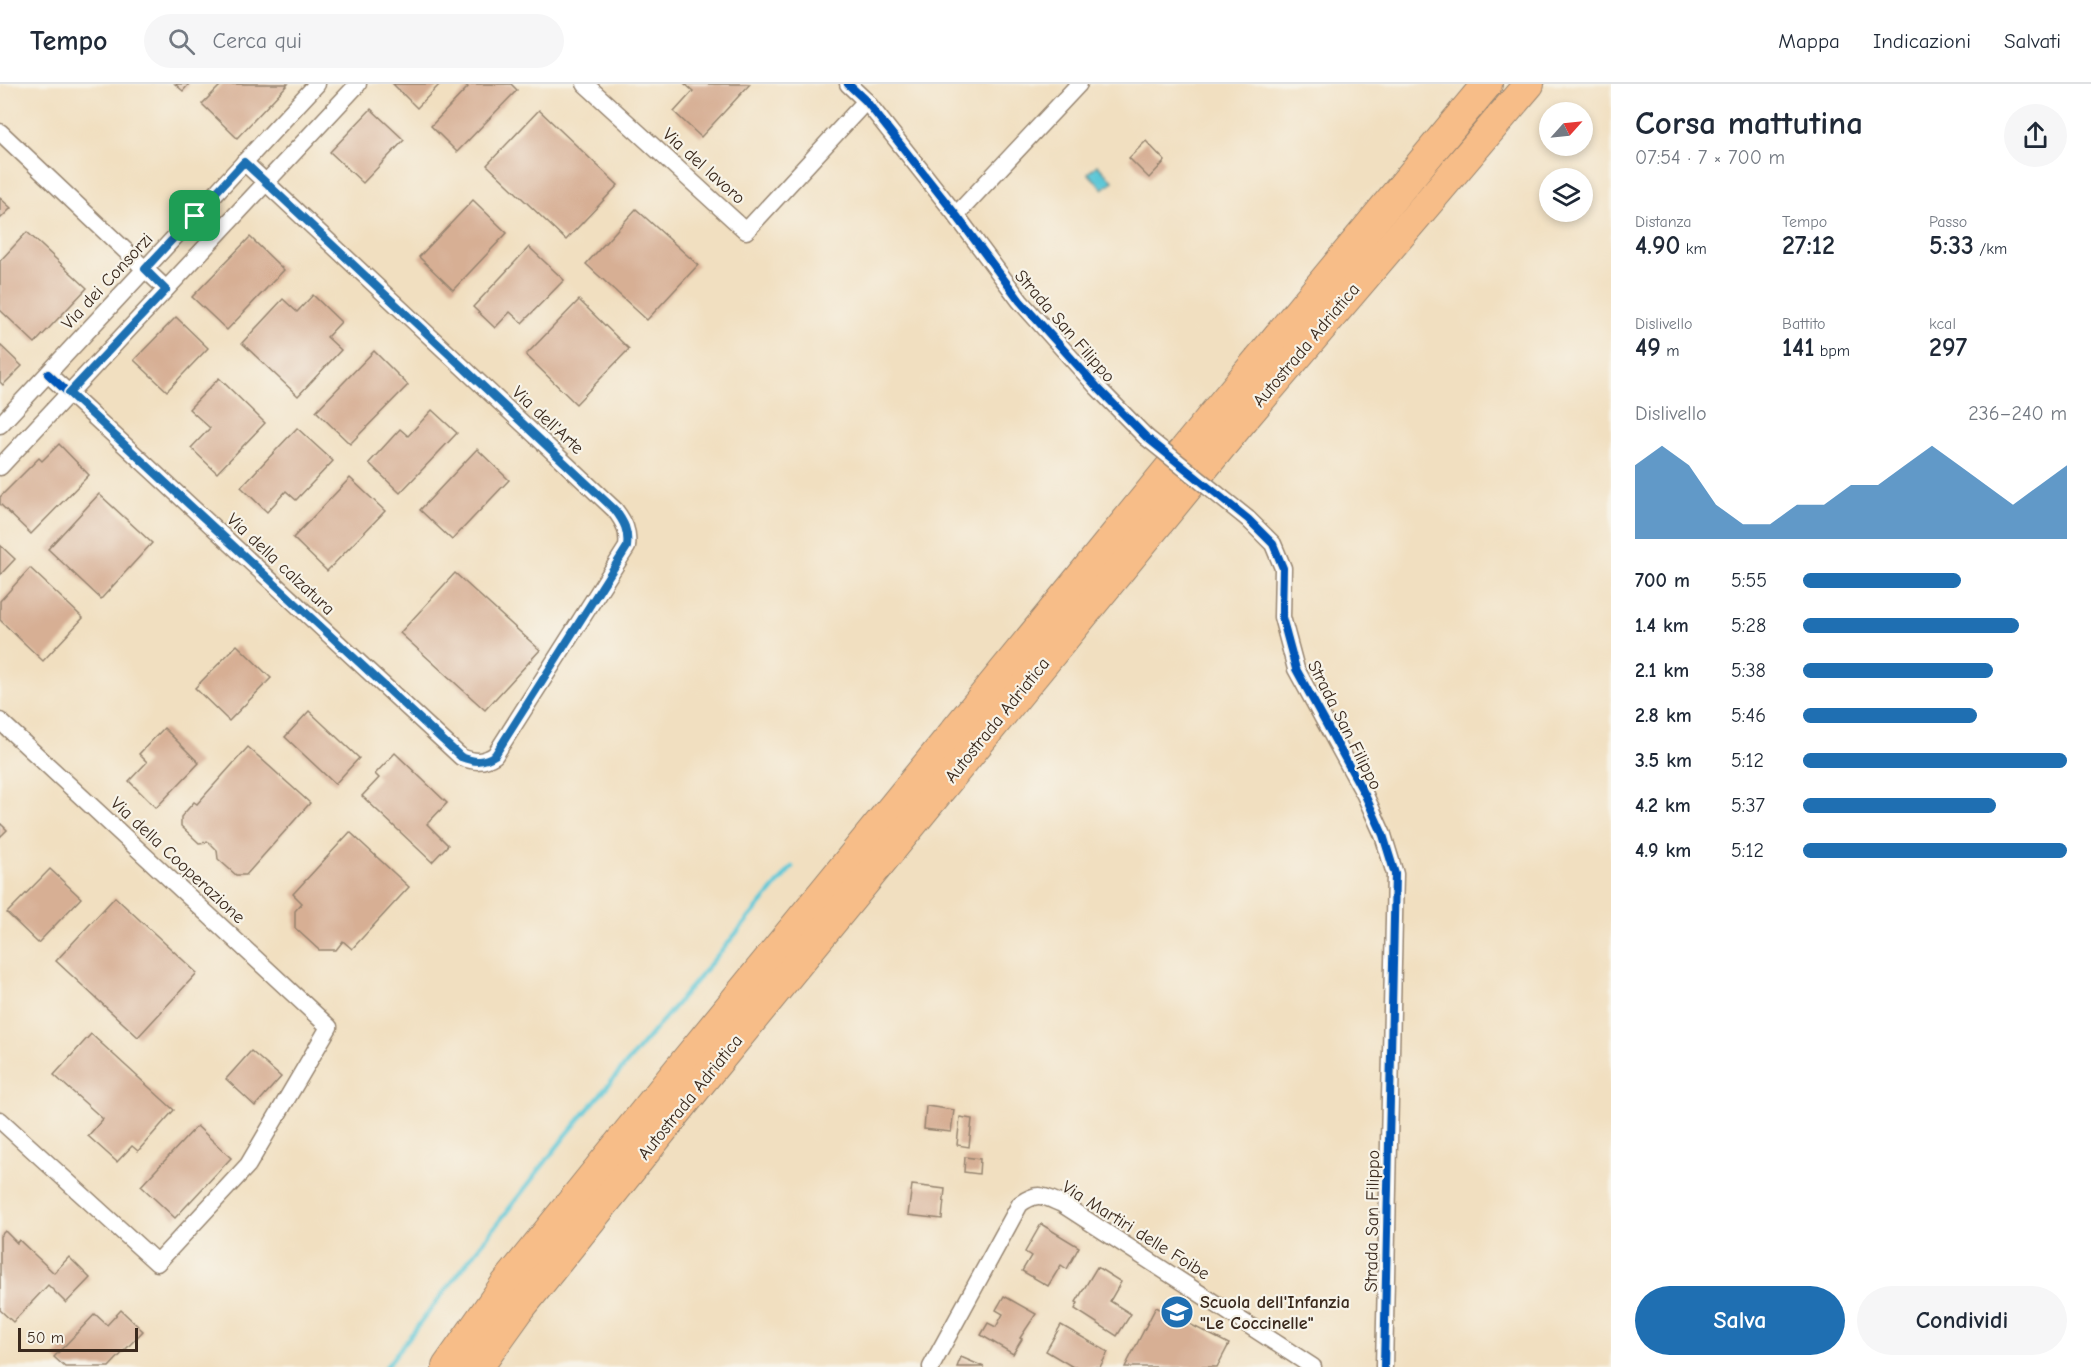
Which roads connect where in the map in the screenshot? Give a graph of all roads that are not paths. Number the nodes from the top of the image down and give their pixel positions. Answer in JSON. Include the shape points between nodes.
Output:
{"nodes":[{"id":1,"x":317,"y":84,"type":"edge"},
{"id":2,"x":358,"y":84,"type":"edge"},
{"id":3,"x":585,"y":84,"type":"edge"},
{"id":4,"x":848,"y":84,"type":"edge"},
{"id":5,"x":1079,"y":84,"type":"edge"},
{"id":6,"x":1487,"y":84,"type":"edge"},
{"id":7,"x":1529,"y":84,"type":"edge"},
{"id":8,"x":866,"y":101,"type":"junction"},
{"id":9,"x":0,"y":132,"type":"edge"},
{"id":10,"x":244,"y":162,"type":"junction"},
{"id":11,"x":266,"y":183,"type":"junction"},
{"id":12,"x":956,"y":214,"type":"junction"},
{"id":13,"x":145,"y":269,"type":"junction"},
{"id":14,"x":166,"y":290,"type":"junction"},
{"id":15,"x":48,"y":374,"type":"junction"},
{"id":16,"x":69,"y":393,"type":"junction"},
{"id":17,"x":0,"y":425,"type":"edge"},
{"id":18,"x":0,"y":467,"type":"edge"},
{"id":19,"x":0,"y":721,"type":"edge"},
{"id":20,"x":495,"y":755,"type":"joint"},
{"id":21,"x":0,"y":1120,"type":"edge"},
{"id":22,"x":447,"y":1367,"type":"edge"},
{"id":23,"x":478,"y":1367,"type":"edge"},
{"id":24,"x":931,"y":1367,"type":"edge"},
{"id":25,"x":1313,"y":1367,"type":"edge"},
{"id":26,"x":1384,"y":1367,"type":"edge"}],
"edges":[{"from":1,"to":10,"type":"street","name":"Via dei Consorzi"},
{"from":2,"to":11,"type":"street"},
{"from":3,"to":8,"type":"street","name":"Via del lavoro","via":[[746,231]]},
{"from":4,"to":8,"type":"street","name":"Strada San Filippo"},
{"from":5,"to":12,"type":"street"},
{"from":6,"to":22,"type":"highway","name":"Autostrada Adriatica","via":[[684,1063],[505,1285]]},
{"from":7,"to":23,"type":"highway","name":"Autostrada Adriatica","via":[[1241,422],[709,1073],[521,1307]]},
{"from":8,"to":12,"type":"street","name":"Strada San Filippo"},
{"from":9,"to":13,"type":"street"},
{"from":10,"to":11,"type":"street","name":"Via dell'Arte"},
{"from":10,"to":13,"type":"street","name":"Via dei Consorzi"},
{"from":11,"to":14,"type":"street"},
{"from":11,"to":20,"type":"street","name":"Via dell'Arte","via":[[624,522],[629,535],[627,547]]},
{"from":12,"to":26,"type":"street","name":"Strada San Filippo","bridge":true,"via":[[1020,302],[1097,387],[1146,437],[1248,519],[1273,544],[1283,568],[1282,617],[1296,669],[1383,835],[1395,874]]},
{"from":13,"to":14,"type":"street"},
{"from":13,"to":15,"type":"street","name":"Via dei Consorzi"},
{"from":14,"to":16,"type":"street"},
{"from":15,"to":16,"type":"street","name":"Via della calzatura"},
{"from":15,"to":17,"type":"street","name":"Via dei Consorzi"},
{"from":16,"to":18,"type":"street"},
{"from":16,"to":20,"type":"street","name":"Via della calzatura","via":[[461,757],[479,762]]},
{"from":19,"to":21,"type":"street","name":"Via della Cooperazione","via":[[330,1028],[248,1165],[157,1263]]},
{"from":24,"to":25,"type":"street","name":"Via Martiri delle Foibe","via":[[1020,1204],[1040,1195],[1062,1204]]}]}
